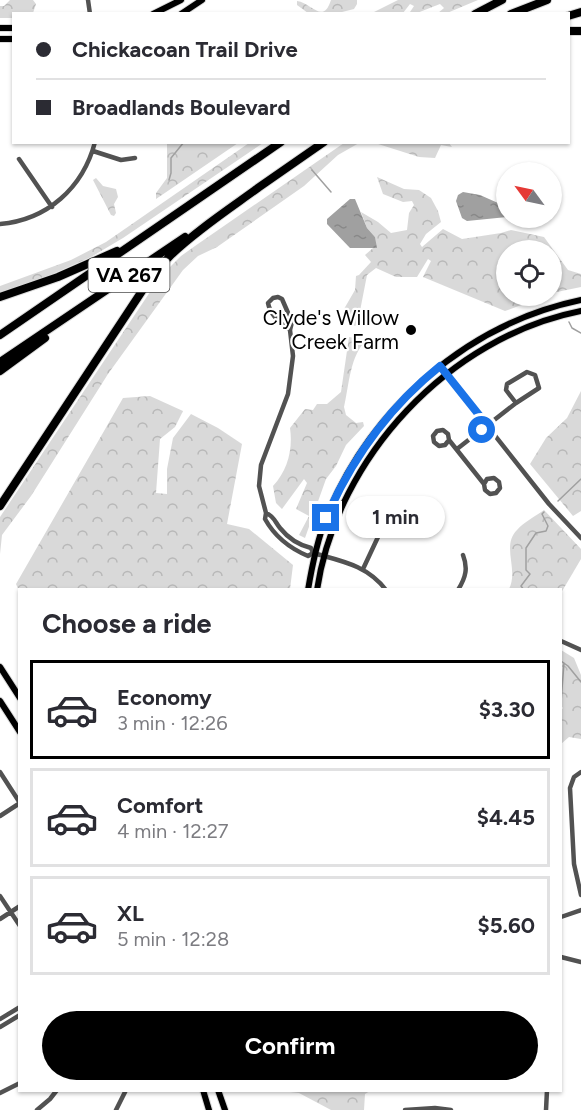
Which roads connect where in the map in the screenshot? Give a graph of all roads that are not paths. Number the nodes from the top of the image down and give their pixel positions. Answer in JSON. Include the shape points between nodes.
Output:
{"nodes":[{"id":1,"x":181,"y":0,"type":"edge"},
{"id":2,"x":202,"y":0,"type":"edge"},
{"id":3,"x":502,"y":0,"type":"edge"},
{"id":4,"x":547,"y":0,"type":"edge"},
{"id":5,"x":157,"y":12,"type":"edge"},
{"id":6,"x":184,"y":12,"type":"edge"},
{"id":7,"x":479,"y":12,"type":"edge"},
{"id":8,"x":516,"y":12,"type":"edge"},
{"id":9,"x":95,"y":144,"type":"edge"},
{"id":10,"x":278,"y":144,"type":"edge"},
{"id":11,"x":321,"y":144,"type":"edge"},
{"id":12,"x":93,"y":152,"type":"junction"},
{"id":13,"x":135,"y":158,"type":"dead end"},
{"id":14,"x":19,"y":159,"type":"dead end"},
{"id":15,"x":258,"y":188,"type":"junction"},
{"id":16,"x":52,"y":207,"type":"junction"},
{"id":17,"x":0,"y":224,"type":"edge"},
{"id":18,"x":134,"y":243,"type":"junction"},
{"id":19,"x":0,"y":297,"type":"edge"},
{"id":20,"x":581,"y":300,"type":"edge"},
{"id":21,"x":581,"y":311,"type":"edge"},
{"id":22,"x":67,"y":318,"type":"junction"},
{"id":23,"x":290,"y":330,"type":"junction"},
{"id":24,"x":0,"y":335,"type":"edge"},
{"id":25,"x":0,"y":362,"type":"edge"},
{"id":26,"x":440,"y":366,"type":"junction"},
{"id":27,"x":0,"y":371,"type":"edge"},
{"id":28,"x":447,"y":375,"type":"junction"},
{"id":29,"x":516,"y":403,"type":"junction"},
{"id":30,"x":487,"y":425,"type":"junction"},
{"id":31,"x":449,"y":440,"type":"dead end"},
{"id":32,"x":456,"y":449,"type":"junction"},
{"id":33,"x":484,"y":484,"type":"dead end"},
{"id":34,"x":0,"y":506,"type":"edge"},
{"id":35,"x":266,"y":513,"type":"junction"},
{"id":36,"x":396,"y":513,"type":"dead end"},
{"id":37,"x":581,"y":538,"type":"edge"},
{"id":38,"x":314,"y":554,"type":"junction"},
{"id":39,"x":463,"y":555,"type":"dead end"},
{"id":40,"x":324,"y":556,"type":"junction"},
{"id":41,"x":363,"y":569,"type":"junction"},
{"id":42,"x":308,"y":588,"type":"edge"},
{"id":43,"x":317,"y":588,"type":"edge"},
{"id":44,"x":384,"y":588,"type":"edge"},
{"id":45,"x":459,"y":588,"type":"edge"},
{"id":46,"x":562,"y":641,"type":"edge"},
{"id":47,"x":581,"y":650,"type":"edge"},
{"id":48,"x":0,"y":667,"type":"edge"},
{"id":49,"x":18,"y":695,"type":"edge"},
{"id":50,"x":0,"y":701,"type":"edge"},
{"id":51,"x":18,"y":729,"type":"edge"},
{"id":52,"x":0,"y":772,"type":"edge"},
{"id":53,"x":581,"y":772,"type":"edge"},
{"id":54,"x":18,"y":800,"type":"edge"},
{"id":55,"x":18,"y":804,"type":"edge"},
{"id":56,"x":0,"y":816,"type":"edge"},
{"id":57,"x":581,"y":895,"type":"edge"},
{"id":58,"x":0,"y":896,"type":"edge"},
{"id":59,"x":18,"y":907,"type":"edge"},
{"id":60,"x":581,"y":910,"type":"edge"},
{"id":61,"x":10,"y":912,"type":"junction"},
{"id":62,"x":562,"y":917,"type":"edge"},
{"id":63,"x":0,"y":919,"type":"edge"},
{"id":64,"x":18,"y":923,"type":"edge"},
{"id":65,"x":562,"y":957,"type":"edge"},
{"id":66,"x":581,"y":962,"type":"edge"},
{"id":67,"x":18,"y":1008,"type":"edge"},
{"id":68,"x":18,"y":1016,"type":"edge"},
{"id":69,"x":0,"y":1019,"type":"edge"},
{"id":70,"x":0,"y":1028,"type":"edge"},
{"id":71,"x":18,"y":1084,"type":"edge"},
{"id":72,"x":55,"y":1092,"type":"edge"},
{"id":73,"x":125,"y":1092,"type":"edge"},
{"id":74,"x":203,"y":1092,"type":"edge"},
{"id":75,"x":219,"y":1092,"type":"edge"},
{"id":76,"x":548,"y":1092,"type":"edge"},
{"id":77,"x":0,"y":1093,"type":"edge"},
{"id":78,"x":37,"y":1110,"type":"edge"},
{"id":79,"x":116,"y":1110,"type":"edge"},
{"id":80,"x":209,"y":1110,"type":"edge"},
{"id":81,"x":225,"y":1110,"type":"edge"},
{"id":82,"x":405,"y":1110,"type":"edge"},
{"id":83,"x":452,"y":1110,"type":"edge"},
{"id":84,"x":546,"y":1110,"type":"edge"}],
"edges":[{"from":1,"to":5,"type":"main road"},
{"from":2,"to":6,"type":"main road"},
{"from":3,"to":7,"type":"highway"},
{"from":4,"to":8,"type":"highway"},
{"from":9,"to":12,"type":"street"},
{"from":10,"to":18,"type":"highway","number":"VA 267"},
{"from":11,"to":15,"type":"highway","number":"VA 267"},
{"from":12,"to":13,"type":"street","via":[[121,160]]},
{"from":12,"to":16,"type":"street","via":[[77,183]]},
{"from":14,"to":16,"type":"street"},
{"from":15,"to":22,"type":"highway","number":"VA 267"},
{"from":15,"to":34,"type":"highway","via":[[187,241],[157,271]]},
{"from":16,"to":17,"type":"street","via":[[30,218]]},
{"from":18,"to":19,"type":"highway","via":[[58,277]]},
{"from":18,"to":24,"type":"highway","number":"VA 267"},
{"from":20,"to":26,"type":"main road","via":[[513,322]]},
{"from":21,"to":28,"type":"main road","via":[[521,330],[485,348]]},
{"from":22,"to":25,"type":"highway","number":"VA 267"},
{"from":22,"to":27,"type":"highway"},
{"from":23,"to":23,"type":"street","via":[[292,322],[282,299],[273,298],[269,309]]},
{"from":23,"to":35,"type":"street","via":[[290,387],[259,476]]},
{"from":26,"to":28,"type":"street"},
{"from":26,"to":38,"type":"main road","via":[[402,400],[359,456],[333,502]]},
{"from":28,"to":30,"type":"street"},
{"from":28,"to":40,"type":"main road","via":[[408,410],[375,450],[344,501]]},
{"from":29,"to":29,"type":"street","via":[[538,388],[533,373],[527,372],[507,384],[506,390]]},
{"from":29,"to":30,"type":"street"},
{"from":30,"to":32,"type":"street"},
{"from":30,"to":37,"type":"street"},
{"from":31,"to":32,"type":"street"},
{"from":32,"to":33,"type":"street"},
{"from":35,"to":38,"type":"street"},
{"from":35,"to":38,"type":"street","via":[[265,519],[281,540],[309,556]]},
{"from":36,"to":41,"type":"street","via":[[385,522]]},
{"from":38,"to":40,"type":"street"},
{"from":38,"to":42,"type":"main road"},
{"from":39,"to":45,"type":"street","via":[[467,572]]},
{"from":40,"to":41,"type":"street"},
{"from":40,"to":43,"type":"main road"},
{"from":41,"to":44,"type":"street"},
{"from":46,"to":47,"type":"street"},
{"from":48,"to":49,"type":"main road"},
{"from":50,"to":51,"type":"main road"},
{"from":52,"to":54,"type":"street"},
{"from":53,"to":57,"type":"street","via":[[570,788],[574,864]]},
{"from":55,"to":56,"type":"street"},
{"from":58,"to":61,"type":"street"},
{"from":59,"to":61,"type":"street"},
{"from":60,"to":62,"type":"street"},
{"from":61,"to":63,"type":"street"},
{"from":61,"to":64,"type":"street"},
{"from":65,"to":66,"type":"street"},
{"from":67,"to":69,"type":"street"},
{"from":68,"to":70,"type":"street"},
{"from":71,"to":77,"type":"street"},
{"from":72,"to":78,"type":"street"},
{"from":73,"to":79,"type":"street"},
{"from":74,"to":80,"type":"main road"},
{"from":75,"to":81,"type":"main road"},
{"from":76,"to":84,"type":"street"},
{"from":82,"to":83,"type":"street"}]}
